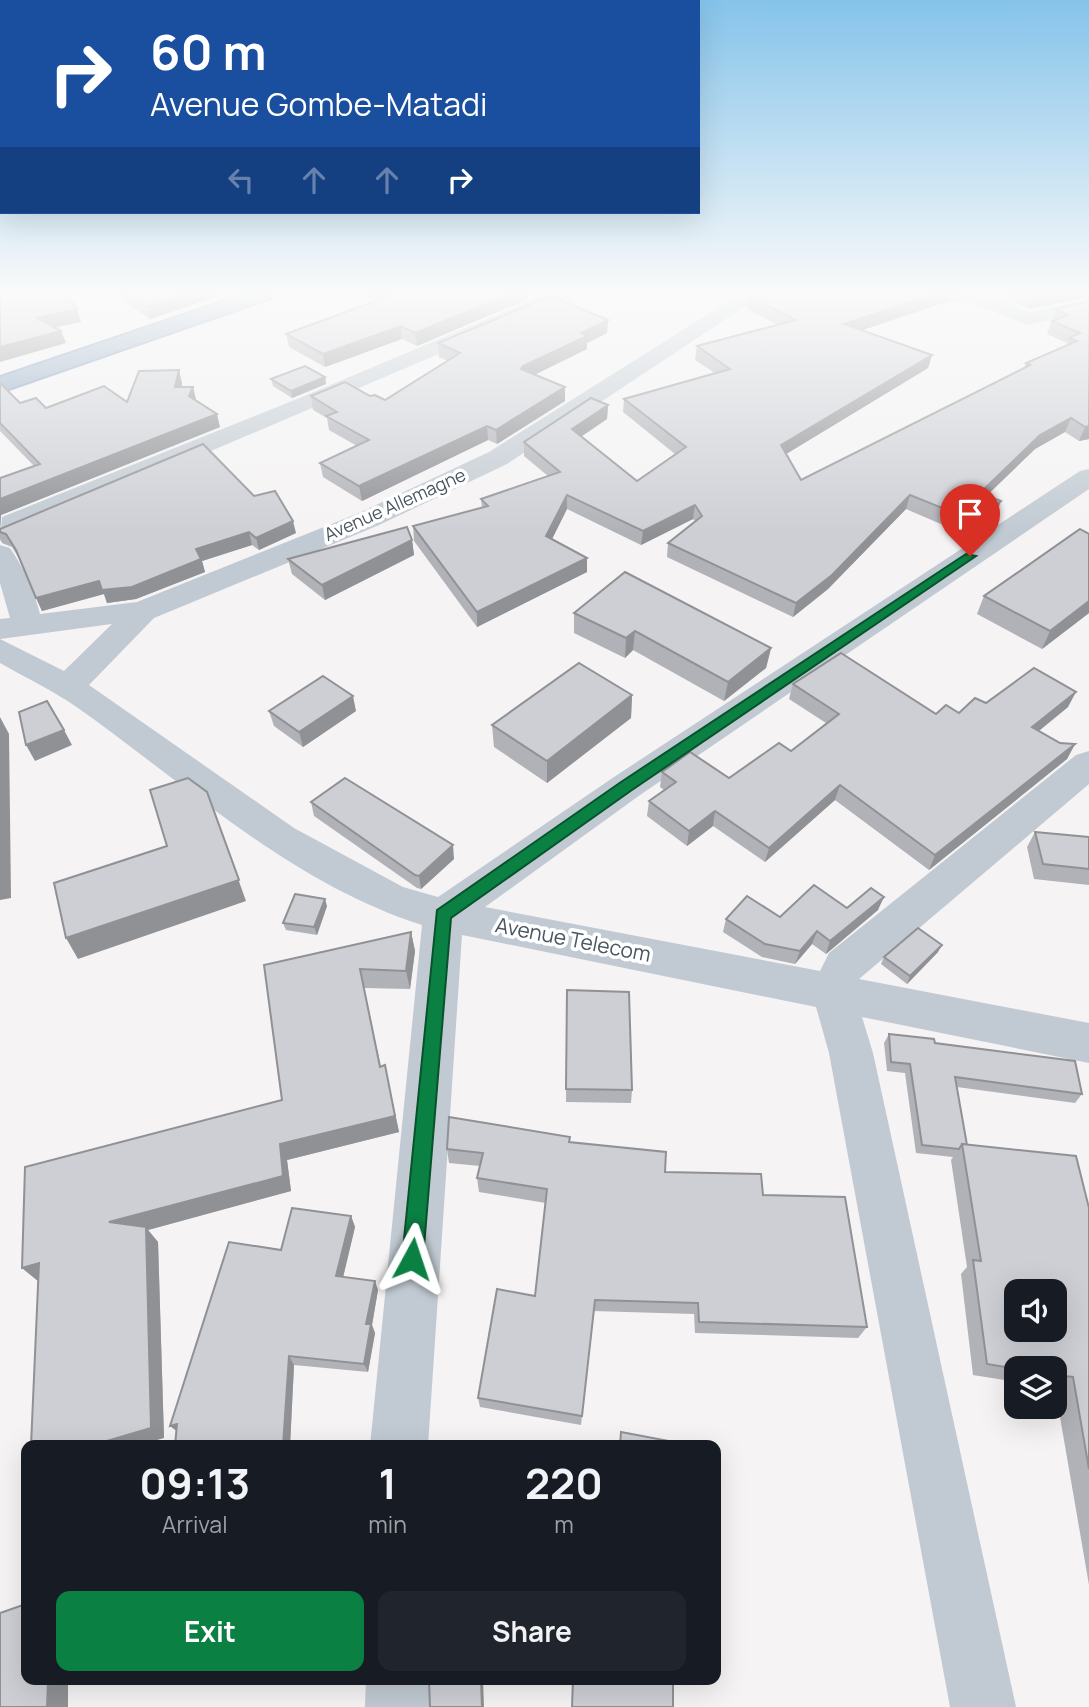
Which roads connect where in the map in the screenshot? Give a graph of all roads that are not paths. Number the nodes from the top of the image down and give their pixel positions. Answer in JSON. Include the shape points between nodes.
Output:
{"nodes":[{"id":1,"x":33,"y":374,"type":"edge"},
{"id":2,"x":377,"y":374,"type":"edge"},
{"id":3,"x":630,"y":374,"type":"edge"},
{"id":4,"x":0,"y":385,"type":"edge"},
{"id":5,"x":1089,"y":477,"type":"edge"},
{"id":6,"x":0,"y":532,"type":"edge"},
{"id":7,"x":0,"y":554,"type":"edge"},
{"id":8,"x":143,"y":611,"type":"junction"},
{"id":9,"x":9,"y":634,"type":"edge"},
{"id":10,"x":69,"y":687,"type":"junction"},
{"id":11,"x":1089,"y":764,"type":"edge"},
{"id":12,"x":443,"y":915,"type":"junction"},
{"id":13,"x":833,"y":990,"type":"junction"},
{"id":14,"x":1089,"y":1042,"type":"edge"},
{"id":15,"x":399,"y":1440,"type":"edge"},
{"id":16,"x":398,"y":1685,"type":"edge"},
{"id":17,"x":398,"y":1707,"type":"edge"},
{"id":18,"x":983,"y":1707,"type":"edge"}],
"edges":[{"from":1,"to":4,"type":"highway"},
{"from":2,"to":6,"type":"street","via":[[12,523]]},
{"from":3,"to":8,"type":"street","name":"Avenue Allemagne","via":[[498,458],[369,519]]},
{"from":5,"to":12,"type":"street","via":[[626,786]]},
{"from":7,"to":9,"type":"street","via":[[18,589]]},
{"from":8,"to":9,"type":"street","name":"Avenue Allemagne"},
{"from":8,"to":10,"type":"street"},
{"from":9,"to":10,"type":"street","name":"Avenue Telecom"},
{"from":10,"to":12,"type":"street","name":"Avenue Telecom","via":[[281,838],[391,899]]},
{"from":11,"to":13,"type":"street","via":[[844,965]]},
{"from":12,"to":13,"type":"street","name":"Avenue Telecom"},
{"from":12,"to":15,"type":"street"},
{"from":13,"to":14,"type":"street","name":"Avenue Telecom"},
{"from":13,"to":18,"type":"street","via":[[851,1053]]},
{"from":16,"to":17,"type":"street"}]}
